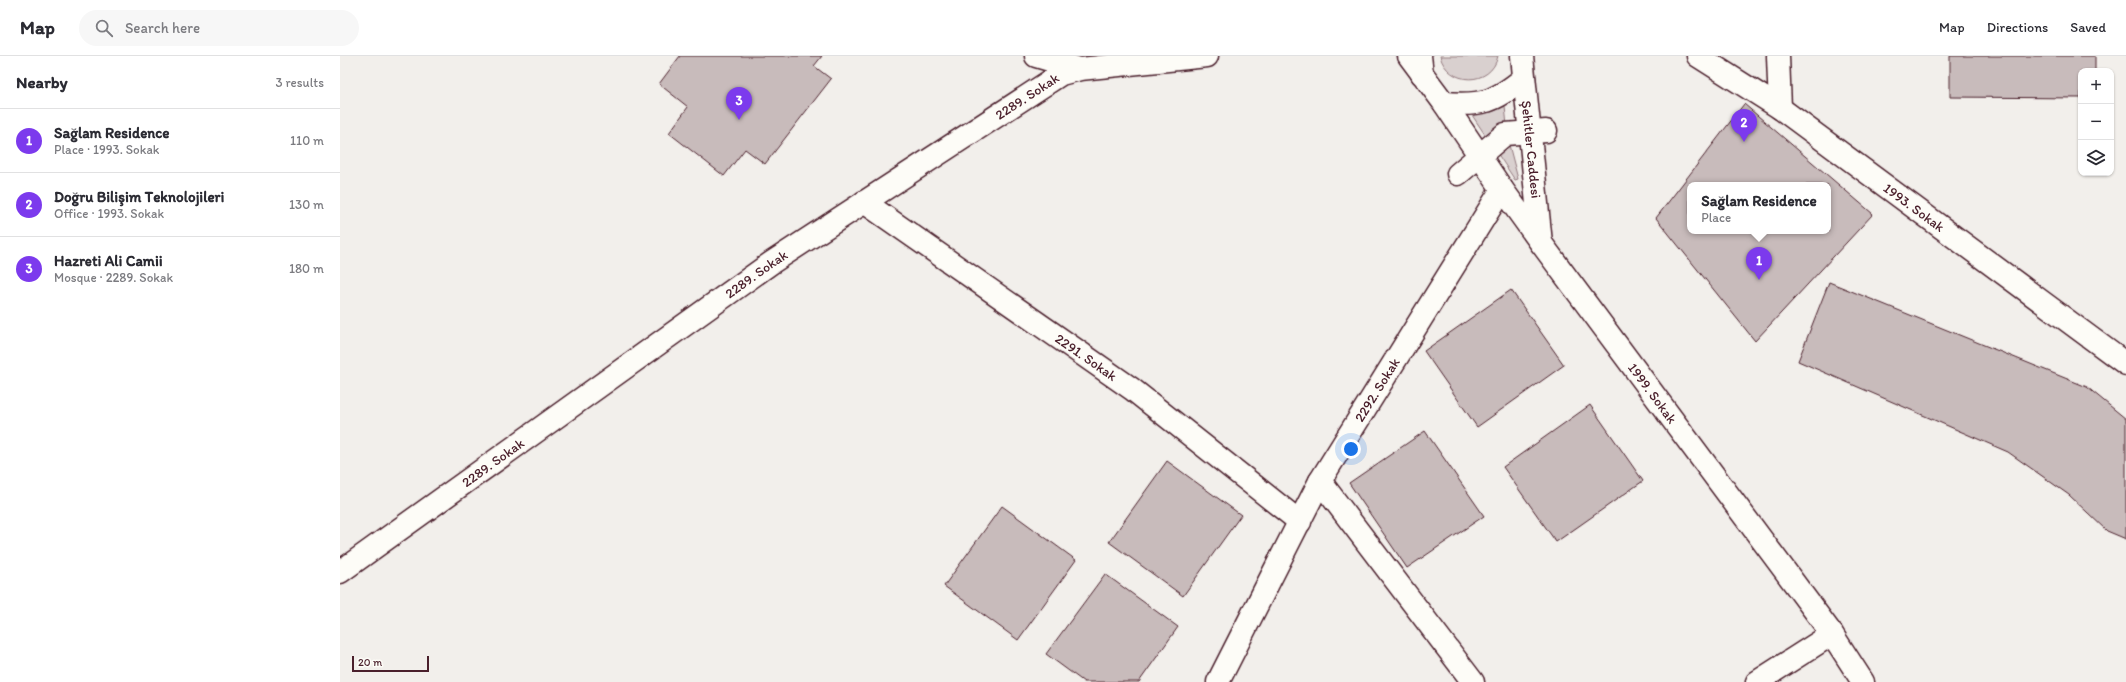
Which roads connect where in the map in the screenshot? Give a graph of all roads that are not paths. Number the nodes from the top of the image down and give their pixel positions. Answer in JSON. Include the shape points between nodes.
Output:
{"nodes":[{"id":1,"x":1036,"y":56,"type":"edge"},
{"id":2,"x":1207,"y":56,"type":"edge"},
{"id":3,"x":1409,"y":56,"type":"edge"},
{"id":4,"x":1522,"y":56,"type":"edge"},
{"id":5,"x":1698,"y":56,"type":"edge"},
{"id":6,"x":1778,"y":56,"type":"edge"},
{"id":7,"x":1421,"y":65,"type":"edge"},
{"id":8,"x":1080,"y":69,"type":"junction"},
{"id":9,"x":1524,"y":78,"type":"junction"},
{"id":10,"x":1444,"y":102,"type":"junction"},
{"id":11,"x":1780,"y":108,"type":"junction"},
{"id":12,"x":1538,"y":131,"type":"junction"},
{"id":13,"x":1479,"y":156,"type":"junction"},
{"id":14,"x":1458,"y":174,"type":"dead end"},
{"id":15,"x":1502,"y":189,"type":"junction"},
{"id":16,"x":864,"y":202,"type":"junction"},
{"id":17,"x":1541,"y":243,"type":"junction"},
{"id":18,"x":2124,"y":358,"type":"edge"},
{"id":19,"x":1320,"y":481,"type":"junction"},
{"id":20,"x":1300,"y":522,"type":"junction"},
{"id":21,"x":340,"y":572,"type":"edge"},
{"id":22,"x":1832,"y":634,"type":"junction"},
{"id":23,"x":1218,"y":682,"type":"edge"},
{"id":24,"x":1473,"y":682,"type":"edge"},
{"id":25,"x":1757,"y":682,"type":"edge"},
{"id":26,"x":1863,"y":682,"type":"edge"}],
"edges":[{"from":1,"to":8,"type":"street"},
{"from":2,"to":8,"type":"street","name":"2289. Sokak"},
{"from":3,"to":7,"type":"street"},
{"from":4,"to":9,"type":"street","name":"Şehitler Caddesi"},
{"from":5,"to":11,"type":"street","name":"1993. Sokak"},
{"from":6,"to":11,"type":"street"},
{"from":7,"to":10,"type":"street"},
{"from":8,"to":16,"type":"street","name":"2289. Sokak","via":[[1061,74]]},
{"from":9,"to":10,"type":"street","via":[[1507,92],[1487,101],[1468,105]]},
{"from":9,"to":12,"type":"street","name":"Şehitler Caddesi"},
{"from":10,"to":13,"type":"street","name":"1999. Sokak"},
{"from":11,"to":18,"type":"street","name":"1993. Sokak"},
{"from":12,"to":13,"type":"street","via":[[1505,134]]},
{"from":12,"to":17,"type":"street","name":"Şehitler Caddesi"},
{"from":13,"to":14,"type":"street"},
{"from":13,"to":15,"type":"street","name":"1999. Sokak"},
{"from":15,"to":17,"type":"street","name":"1999. Sokak"},
{"from":15,"to":19,"type":"street","name":"2292. Sokak"},
{"from":16,"to":20,"type":"street","name":"2291. Sokak","via":[[1132,389]]},
{"from":16,"to":21,"type":"street","name":"2289. Sokak","via":[[771,263]]},
{"from":17,"to":22,"type":"street","name":"1999. Sokak"},
{"from":19,"to":20,"type":"street","name":"2292. Sokak"},
{"from":19,"to":24,"type":"street"},
{"from":20,"to":23,"type":"street","name":"2292. Sokak"},
{"from":22,"to":25,"type":"street"},
{"from":22,"to":26,"type":"street","name":"1999. Sokak"}]}
